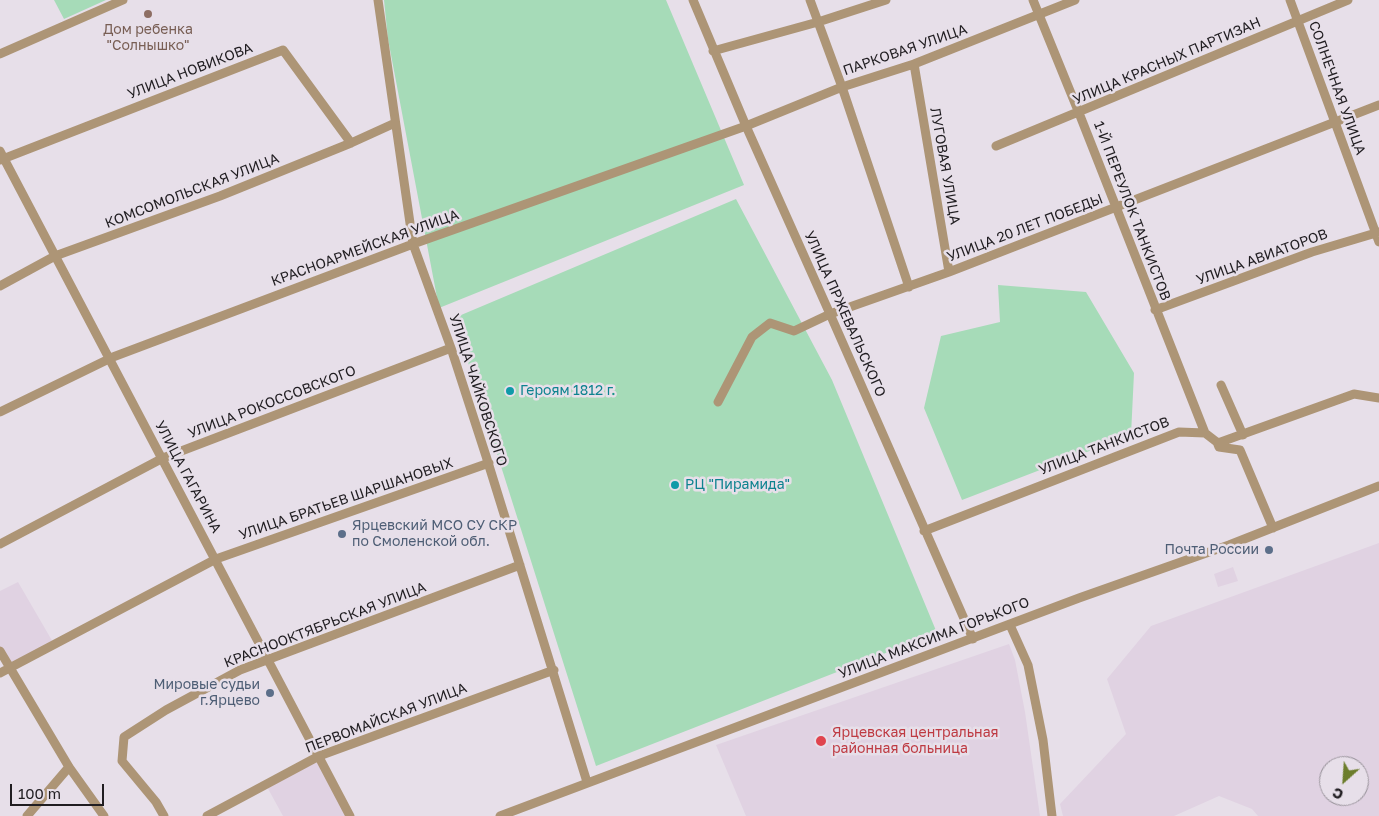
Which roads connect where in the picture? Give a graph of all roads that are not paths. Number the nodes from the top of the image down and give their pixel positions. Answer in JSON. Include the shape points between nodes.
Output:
{"nodes":[{"id":1,"x":124,"y":0,"type":"edge"},
{"id":2,"x":378,"y":0,"type":"edge"},
{"id":3,"x":693,"y":0,"type":"edge"},
{"id":4,"x":810,"y":0,"type":"edge"},
{"id":5,"x":886,"y":0,"type":"edge"},
{"id":6,"x":1033,"y":0,"type":"edge"},
{"id":7,"x":1075,"y":0,"type":"edge"},
{"id":8,"x":1290,"y":0,"type":"edge"},
{"id":9,"x":1348,"y":0,"type":"edge"},
{"id":10,"x":1039,"y":15,"type":"junction"},
{"id":11,"x":1298,"y":20,"type":"junction"},
{"id":12,"x":818,"y":22,"type":"junction"},
{"id":13,"x":713,"y":51,"type":"junction"},
{"id":14,"x":0,"y":54,"type":"edge"},
{"id":15,"x":914,"y":64,"type":"junction"},
{"id":16,"x":842,"y":86,"type":"junction"},
{"id":17,"x":1379,"y":105,"type":"edge"},
{"id":18,"x":1079,"y":113,"type":"junction"},
{"id":19,"x":395,"y":122,"type":"junction"},
{"id":20,"x":1335,"y":122,"type":"junction"},
{"id":21,"x":746,"y":126,"type":"junction"},
{"id":22,"x":352,"y":143,"type":"junction"},
{"id":23,"x":996,"y":146,"type":"dead end"},
{"id":24,"x":1,"y":156,"type":"edge"},
{"id":25,"x":1116,"y":208,"type":"junction"},
{"id":26,"x":1377,"y":232,"type":"edge"},
{"id":27,"x":1379,"y":242,"type":"edge"},
{"id":28,"x":413,"y":244,"type":"junction"},
{"id":29,"x":55,"y":256,"type":"junction"},
{"id":30,"x":949,"y":272,"type":"junction"},
{"id":31,"x":0,"y":286,"type":"edge"},
{"id":32,"x":908,"y":287,"type":"junction"},
{"id":33,"x":1156,"y":310,"type":"junction"},
{"id":34,"x":830,"y":314,"type":"junction"},
{"id":35,"x":451,"y":348,"type":"junction"},
{"id":36,"x":108,"y":359,"type":"junction"},
{"id":37,"x":1221,"y":385,"type":"dead end"},
{"id":38,"x":1379,"y":398,"type":"edge"},
{"id":39,"x":718,"y":402,"type":"dead end"},
{"id":40,"x":0,"y":412,"type":"edge"},
{"id":41,"x":1205,"y":433,"type":"junction"},
{"id":42,"x":1243,"y":435,"type":"junction"},
{"id":43,"x":1217,"y":442,"type":"junction"},
{"id":44,"x":163,"y":458,"type":"junction"},
{"id":45,"x":489,"y":464,"type":"junction"},
{"id":46,"x":1379,"y":486,"type":"edge"},
{"id":47,"x":1274,"y":528,"type":"junction"},
{"id":48,"x":924,"y":531,"type":"junction"},
{"id":49,"x":0,"y":544,"type":"edge"},
{"id":50,"x":216,"y":560,"type":"junction"},
{"id":51,"x":520,"y":565,"type":"junction"},
{"id":52,"x":1010,"y":624,"type":"junction"},
{"id":53,"x":973,"y":639,"type":"junction"},
{"id":54,"x":0,"y":651,"type":"edge"},
{"id":55,"x":269,"y":659,"type":"junction"},
{"id":56,"x":10,"y":667,"type":"junction"},
{"id":57,"x":554,"y":670,"type":"junction"},
{"id":58,"x":0,"y":673,"type":"edge"},
{"id":59,"x":319,"y":756,"type":"junction"},
{"id":60,"x":69,"y":767,"type":"junction"},
{"id":61,"x":588,"y":782,"type":"junction"},
{"id":62,"x":27,"y":816,"type":"edge"},
{"id":63,"x":104,"y":816,"type":"edge"},
{"id":64,"x":164,"y":816,"type":"edge"},
{"id":65,"x":207,"y":816,"type":"edge"},
{"id":66,"x":350,"y":816,"type":"edge"},
{"id":67,"x":500,"y":816,"type":"edge"},
{"id":68,"x":1052,"y":816,"type":"edge"}],
"edges":[{"from":1,"to":14,"type":"street"},
{"from":2,"to":19,"type":"street","name":"УЛИЦА ЧАЙКОВСКОГО"},
{"from":3,"to":13,"type":"street","name":"УЛИЦА ПРЖЕВАЛЬСКОГО"},
{"from":4,"to":12,"type":"street"},
{"from":5,"to":12,"type":"street"},
{"from":6,"to":10,"type":"street","name":"1-Й ПЕРЕУЛОК ТАНКИСТОВ"},
{"from":7,"to":10,"type":"street","name":"ПАРКОВАЯ УЛИЦА"},
{"from":8,"to":11,"type":"street","name":"СОЛНЕЧНАЯ УЛИЦА"},
{"from":9,"to":11,"type":"street","name":"УЛИЦА КРАСНЫХ ПАРТИЗАН"},
{"from":10,"to":15,"type":"street","name":"ПАРКОВАЯ УЛИЦА"},
{"from":10,"to":18,"type":"street","name":"1-Й ПЕРЕУЛОК ТАНКИСТОВ"},
{"from":11,"to":18,"type":"street","name":"УЛИЦА КРАСНЫХ ПАРТИЗАН"},
{"from":11,"to":20,"type":"street","name":"СОЛНЕЧНАЯ УЛИЦА"},
{"from":12,"to":13,"type":"street"},
{"from":12,"to":16,"type":"street"},
{"from":13,"to":21,"type":"street","name":"УЛИЦА ПРЖЕВАЛЬСКОГО"},
{"from":15,"to":16,"type":"street","name":"ПАРКОВАЯ УЛИЦА"},
{"from":15,"to":30,"type":"street","name":"ЛУГОВАЯ УЛИЦА"},
{"from":16,"to":21,"type":"street","name":"ПАРКОВАЯ УЛИЦА"},
{"from":16,"to":32,"type":"street"},
{"from":17,"to":20,"type":"street","name":"УЛИЦА 20 ЛЕТ ПОБЕДЫ"},
{"from":18,"to":23,"type":"street","name":"УЛИЦА КРАСНЫХ ПАРТИЗАН"},
{"from":18,"to":25,"type":"street","name":"1-Й ПЕРЕУЛОК ТАНКИСТОВ"},
{"from":19,"to":22,"type":"street","name":"КОМСОМОЛЬСКАЯ УЛИЦА"},
{"from":19,"to":28,"type":"street","name":"УЛИЦА ЧАЙКОВСКОГО"},
{"from":20,"to":25,"type":"street","name":"УЛИЦА 20 ЛЕТ ПОБЕДЫ"},
{"from":20,"to":26,"type":"street","name":"СОЛНЕЧНАЯ УЛИЦА"},
{"from":21,"to":28,"type":"street","name":"КРАСНОАРМЕЙСКАЯ УЛИЦА"},
{"from":21,"to":34,"type":"street","name":"УЛИЦА ПРЖЕВАЛЬСКОГО"},
{"from":22,"to":24,"type":"street","name":"УЛИЦА НОВИКОВА","via":[[283,50]]},
{"from":22,"to":29,"type":"street","name":"КОМСОМОЛЬСКАЯ УЛИЦА","via":[[220,196]]},
{"from":24,"to":29,"type":"street","name":"УЛИЦА ГАГАРИНА"},
{"from":25,"to":30,"type":"street","name":"УЛИЦА 20 ЛЕТ ПОБЕДЫ"},
{"from":25,"to":33,"type":"street","name":"1-Й ПЕРЕУЛОК ТАНКИСТОВ"},
{"from":26,"to":27,"type":"street","name":"СОЛНЕЧНАЯ УЛИЦА"},
{"from":26,"to":33,"type":"street","name":"УЛИЦА АВИАТОРОВ","via":[[1312,252]]},
{"from":28,"to":35,"type":"street","name":"УЛИЦА ЧАЙКОВСКОГО"},
{"from":28,"to":36,"type":"street","name":"КРАСНОАРМЕЙСКАЯ УЛИЦА"},
{"from":29,"to":31,"type":"street","name":"КОМСОМОЛЬСКАЯ УЛИЦА"},
{"from":29,"to":36,"type":"street","name":"УЛИЦА ГАГАРИНА"},
{"from":30,"to":32,"type":"street","name":"УЛИЦА 20 ЛЕТ ПОБЕДЫ"},
{"from":32,"to":34,"type":"street","name":"УЛИЦА 20 ЛЕТ ПОБЕДЫ"},
{"from":33,"to":41,"type":"street","name":"1-Й ПЕРЕУЛОК ТАНКИСТОВ"},
{"from":34,"to":39,"type":"street","name":"УЛИЦА 20 ЛЕТ ПОБЕДЫ","via":[[794,330],[770,323],[752,337]]},
{"from":34,"to":48,"type":"street","name":"УЛИЦА ПРЖЕВАЛЬСКОГО"},
{"from":35,"to":44,"type":"street","name":"УЛИЦА РОКОССОВСКОГО"},
{"from":35,"to":45,"type":"street","name":"УЛИЦА ЧАЙКОВСКОГО"},
{"from":36,"to":40,"type":"street","name":"КРАСНОАРМЕЙСКАЯ УЛИЦА"},
{"from":36,"to":44,"type":"street","name":"УЛИЦА ГАГАРИНА"},
{"from":37,"to":42,"type":"street"},
{"from":38,"to":42,"type":"street","via":[[1354,394]]},
{"from":41,"to":43,"type":"street"},
{"from":41,"to":48,"type":"street","name":"УЛИЦА ТАНКИСТОВ","via":[[1179,432]]},
{"from":42,"to":43,"type":"street"},
{"from":43,"to":47,"type":"street","via":[[1219,447],[1240,450]]},
{"from":44,"to":49,"type":"street","name":"УЛИЦА РОКОССОВСКОГО"},
{"from":44,"to":50,"type":"street","name":"УЛИЦА ГАГАРИНА"},
{"from":45,"to":50,"type":"street","name":"УЛИЦА БРАТЬЕВ ШАРШАНОВЫХ"},
{"from":45,"to":51,"type":"street","name":"УЛИЦА ЧАЙКОВСКОГО"},
{"from":46,"to":47,"type":"street","name":"УЛИЦА МАКСИМА ГОРЬКОГО"},
{"from":47,"to":52,"type":"street","name":"УЛИЦА МАКСИМА ГОРЬКОГО"},
{"from":48,"to":53,"type":"street","name":"УЛИЦА ПРЖЕВАЛЬСКОГО"},
{"from":50,"to":55,"type":"street","name":"УЛИЦА ГАГАРИНА"},
{"from":50,"to":56,"type":"street","name":"УЛИЦА БРАТЬЕВ ШАРШАНОВЫХ"},
{"from":51,"to":55,"type":"street","name":"КРАСНООКТЯБРЬСКАЯ УЛИЦА"},
{"from":51,"to":57,"type":"street","name":"УЛИЦА ЧАЙКОВСКОГО"},
{"from":52,"to":53,"type":"street","name":"УЛИЦА МАКСИМА ГОРЬКОГО"},
{"from":52,"to":68,"type":"street","via":[[1028,665],[1043,740]]},
{"from":53,"to":61,"type":"street","name":"УЛИЦА МАКСИМА ГОРЬКОГО"},
{"from":54,"to":56,"type":"street"},
{"from":55,"to":59,"type":"street","name":"УЛИЦА ГАГАРИНА"},
{"from":55,"to":64,"type":"street","name":"КРАСНООКТЯБРЬСКАЯ УЛИЦА","via":[[240,670],[124,737],[122,761]]},
{"from":56,"to":58,"type":"street","name":"УЛИЦА БРАТЬЕВ ШАРШАНОВЫХ"},
{"from":56,"to":60,"type":"street"},
{"from":57,"to":59,"type":"street","name":"ПЕРВОМАЙСКАЯ УЛИЦА"},
{"from":57,"to":61,"type":"street","name":"УЛИЦА ЧАЙКОВСКОГО"},
{"from":59,"to":65,"type":"street","name":"ПЕРВОМАЙСКАЯ УЛИЦА"},
{"from":59,"to":66,"type":"street","name":"УЛИЦА ГАГАРИНА"},
{"from":60,"to":62,"type":"street"},
{"from":60,"to":63,"type":"street"},
{"from":61,"to":67,"type":"street","name":"УЛИЦА МАКСИМА ГОРЬКОГО"}]}
